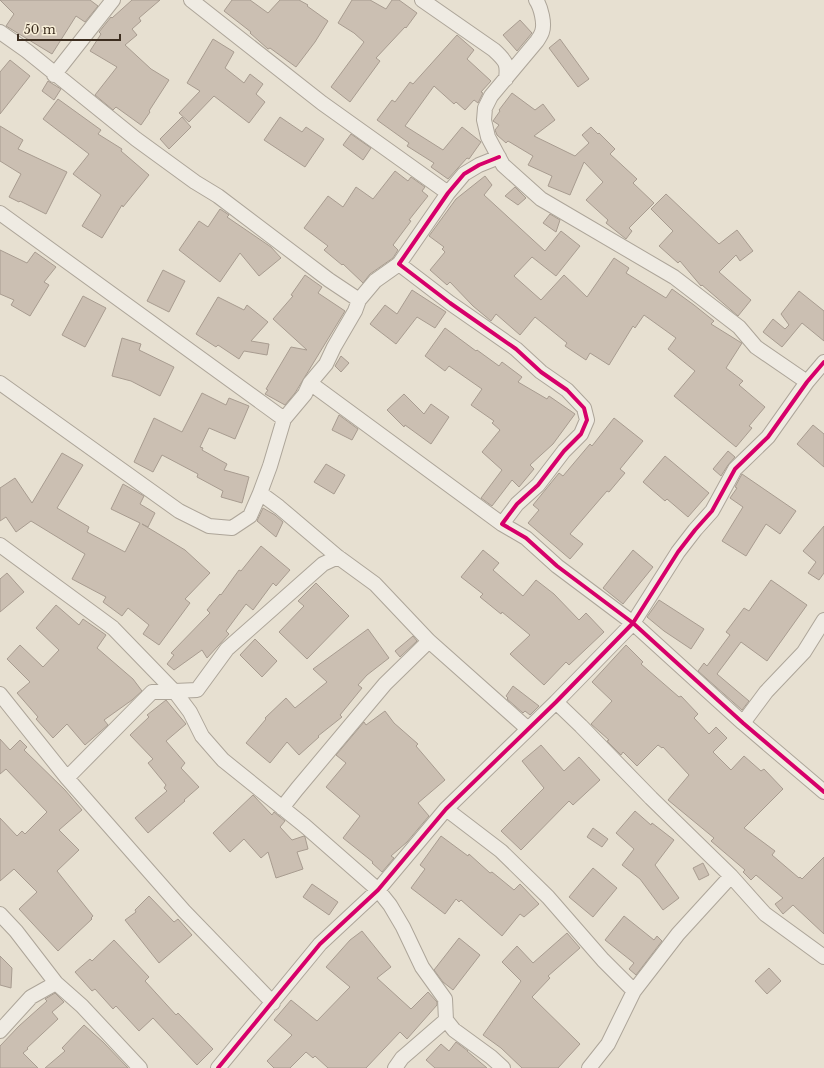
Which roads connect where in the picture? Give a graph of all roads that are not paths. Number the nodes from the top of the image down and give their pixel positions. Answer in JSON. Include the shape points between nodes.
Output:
{"nodes":[{"id":1,"x":113,"y":0,"type":"edge"},
{"id":2,"x":191,"y":0,"type":"edge"},
{"id":3,"x":422,"y":0,"type":"edge"},
{"id":4,"x":536,"y":0,"type":"edge"},
{"id":5,"x":0,"y":32,"type":"edge"},
{"id":6,"x":54,"y":75,"type":"junction"},
{"id":7,"x":506,"y":79,"type":"junction"},
{"id":8,"x":499,"y":157,"type":"junction"},
{"id":9,"x":448,"y":193,"type":"junction"},
{"id":10,"x":0,"y":213,"type":"edge"},
{"id":11,"x":399,"y":264,"type":"junction"},
{"id":12,"x":359,"y":300,"type":"junction"},
{"id":13,"x":824,"y":362,"type":"edge"},
{"id":14,"x":807,"y":382,"type":"junction"},
{"id":15,"x":0,"y":383,"type":"edge"},
{"id":16,"x":310,"y":383,"type":"junction"},
{"id":17,"x":284,"y":419,"type":"junction"},
{"id":18,"x":260,"y":493,"type":"junction"},
{"id":19,"x":502,"y":524,"type":"junction"},
{"id":20,"x":0,"y":545,"type":"edge"},
{"id":21,"x":338,"y":557,"type":"junction"},
{"id":22,"x":824,"y":620,"type":"edge"},
{"id":23,"x":633,"y":623,"type":"junction"},
{"id":24,"x":429,"y":641,"type":"junction"},
{"id":25,"x":175,"y":692,"type":"junction"},
{"id":26,"x":0,"y":694,"type":"edge"},
{"id":27,"x":556,"y":702,"type":"junction"},
{"id":28,"x":743,"y":723,"type":"junction"},
{"id":29,"x":528,"y":730,"type":"junction"},
{"id":30,"x":67,"y":778,"type":"junction"},
{"id":31,"x":824,"y":792,"type":"edge"},
{"id":32,"x":282,"y":808,"type":"junction"},
{"id":33,"x":446,"y":808,"type":"junction"},
{"id":34,"x":731,"y":876,"type":"junction"},
{"id":35,"x":378,"y":890,"type":"junction"},
{"id":36,"x":0,"y":914,"type":"edge"},
{"id":37,"x":824,"y":957,"type":"edge"},
{"id":38,"x":56,"y":983,"type":"junction"},
{"id":39,"x":634,"y":991,"type":"junction"},
{"id":40,"x":273,"y":1003,"type":"junction"},
{"id":41,"x":446,"y":1020,"type":"junction"},
{"id":42,"x":0,"y":1032,"type":"edge"},
{"id":43,"x":140,"y":1068,"type":"edge"},
{"id":44,"x":218,"y":1068,"type":"edge"},
{"id":45,"x":395,"y":1068,"type":"edge"},
{"id":46,"x":503,"y":1068,"type":"edge"},
{"id":47,"x":589,"y":1068,"type":"edge"}],
"edges":[{"from":1,"to":6,"type":"street"},
{"from":2,"to":9,"type":"street","via":[[322,103]]},
{"from":3,"to":7,"type":"street","via":[[494,50],[507,67]]},
{"from":4,"to":7,"type":"street","via":[[539,3],[543,31]]},
{"from":5,"to":6,"type":"street"},
{"from":6,"to":12,"type":"street","via":[[136,139]]},
{"from":7,"to":8,"type":"street","via":[[491,96],[485,108],[484,120],[488,137]]},
{"from":8,"to":9,"type":"street","via":[[464,174]]},
{"from":8,"to":14,"type":"street","via":[[508,170],[541,199],[674,277],[739,327],[756,347]]},
{"from":9,"to":11,"type":"street"},
{"from":10,"to":17,"type":"street"},
{"from":11,"to":12,"type":"street","via":[[375,281]]},
{"from":11,"to":19,"type":"street","via":[[516,350],[567,390],[584,408],[587,420],[581,434]]},
{"from":12,"to":16,"type":"street","via":[[326,364]]},
{"from":13,"to":14,"type":"street"},
{"from":14,"to":23,"type":"street","via":[[768,437],[735,469],[712,511],[678,552]]},
{"from":15,"to":18,"type":"street","via":[[179,511],[209,526],[232,528],[250,516]]},
{"from":16,"to":17,"type":"street","via":[[305,394]]},
{"from":16,"to":19,"type":"street"},
{"from":17,"to":18,"type":"street"},
{"from":18,"to":21,"type":"street"},
{"from":19,"to":23,"type":"street","via":[[526,538],[557,566]]},
{"from":20,"to":25,"type":"street","via":[[113,628]]},
{"from":21,"to":24,"type":"street","via":[[376,584]]},
{"from":21,"to":25,"type":"street","via":[[323,564],[227,649],[197,690]]},
{"from":22,"to":28,"type":"street","via":[[804,652],[766,692]]},
{"from":23,"to":27,"type":"street"},
{"from":23,"to":28,"type":"street"},
{"from":24,"to":29,"type":"street"},
{"from":24,"to":32,"type":"street","via":[[385,684]]},
{"from":25,"to":30,"type":"street","via":[[152,692]]},
{"from":25,"to":32,"type":"street","via":[[190,712],[202,736],[223,760]]},
{"from":26,"to":30,"type":"street"},
{"from":27,"to":29,"type":"street"},
{"from":27,"to":34,"type":"street"},
{"from":28,"to":31,"type":"street"},
{"from":29,"to":33,"type":"street"},
{"from":30,"to":40,"type":"street","via":[[184,911]]},
{"from":32,"to":35,"type":"street"},
{"from":33,"to":35,"type":"street"},
{"from":33,"to":39,"type":"street","via":[[501,851],[548,897]]},
{"from":34,"to":37,"type":"street","via":[[765,914]]},
{"from":34,"to":39,"type":"street","via":[[678,934]]},
{"from":35,"to":40,"type":"street","via":[[320,944]]},
{"from":35,"to":41,"type":"street","via":[[403,927],[422,967],[445,999]]},
{"from":36,"to":38,"type":"street"},
{"from":38,"to":42,"type":"street","via":[[31,997]]},
{"from":38,"to":43,"type":"street","via":[[82,1006]]},
{"from":39,"to":47,"type":"street","via":[[608,1044]]},
{"from":40,"to":44,"type":"street"},
{"from":41,"to":45,"type":"street","via":[[402,1058]]},
{"from":41,"to":46,"type":"street","via":[[454,1030]]}]}
